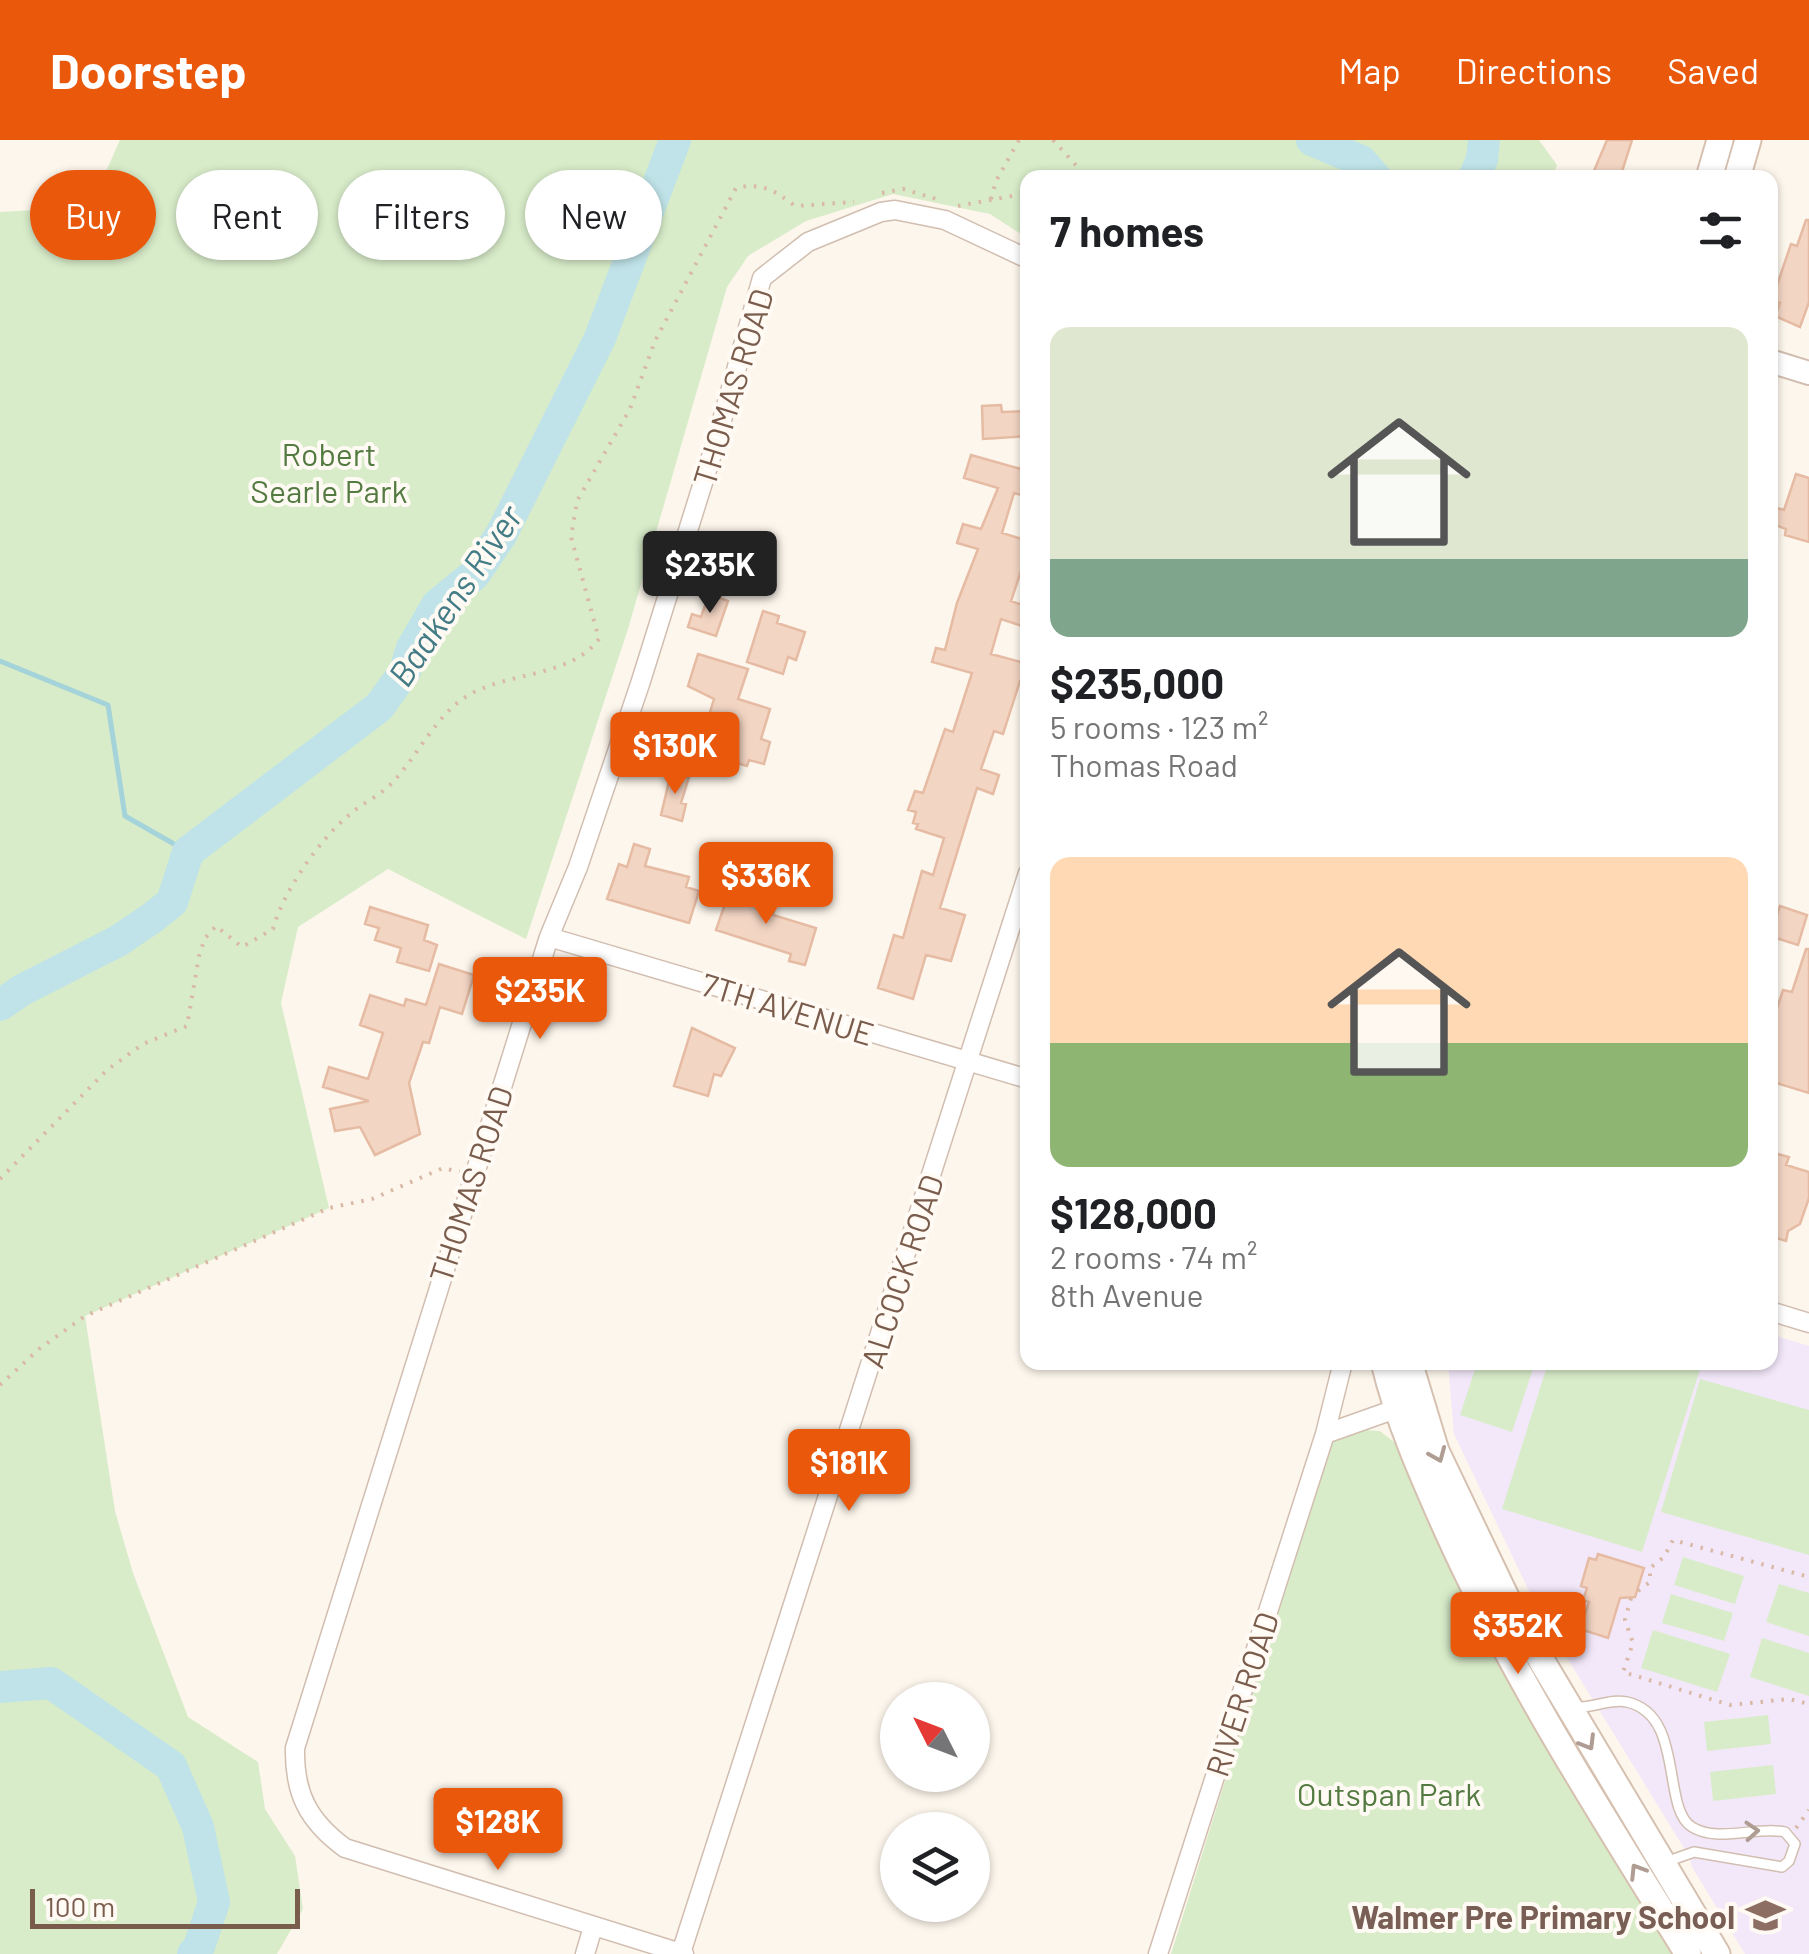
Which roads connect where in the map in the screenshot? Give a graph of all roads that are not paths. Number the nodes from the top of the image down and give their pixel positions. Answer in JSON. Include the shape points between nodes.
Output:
{"nodes":[{"id":1,"x":1720,"y":140,"type":"edge"},
{"id":2,"x":1748,"y":140,"type":"edge"},
{"id":3,"x":1711,"y":170,"type":"edge"},
{"id":4,"x":1739,"y":170,"type":"edge"},
{"id":5,"x":1020,"y":256,"type":"edge"},
{"id":6,"x":1778,"y":364,"type":"edge"},
{"id":7,"x":1809,"y":373,"type":"edge"},
{"id":8,"x":1020,"y":898,"type":"edge"},
{"id":9,"x":548,"y":937,"type":"junction"},
{"id":10,"x":968,"y":1061,"type":"junction"},
{"id":11,"x":1020,"y":1077,"type":"edge"},
{"id":12,"x":1778,"y":1313,"type":"edge"},
{"id":13,"x":1809,"y":1323,"type":"edge"},
{"id":14,"x":1341,"y":1370,"type":"edge"},
{"id":15,"x":1388,"y":1370,"type":"edge"},
{"id":16,"x":1409,"y":1370,"type":"edge"},
{"id":17,"x":1407,"y":1405,"type":"junction"},
{"id":18,"x":1325,"y":1434,"type":"junction"},
{"id":19,"x":1566,"y":1706,"type":"junction"},
{"id":20,"x":1662,"y":1864,"type":"junction"},
{"id":21,"x":593,"y":1927,"type":"junction"},
{"id":22,"x":585,"y":1954,"type":"edge"},
{"id":23,"x":682,"y":1954,"type":"edge"},
{"id":24,"x":1158,"y":1954,"type":"edge"},
{"id":25,"x":1688,"y":1954,"type":"edge"},
{"id":26,"x":1717,"y":1954,"type":"edge"}],
"edges":[{"from":1,"to":3,"type":"main road"},
{"from":2,"to":4,"type":"main road"},
{"from":5,"to":9,"type":"street","name":"THOMAS ROAD","via":[[944,220],[895,210],[808,242],[762,278],[640,684]]},
{"from":6,"to":7,"type":"street"},
{"from":8,"to":10,"type":"street","name":"ALCOCK ROAD"},
{"from":9,"to":10,"type":"street","name":"7TH AVENUE"},
{"from":9,"to":21,"type":"street","name":"THOMAS ROAD","via":[[306,1705],[295,1748],[296,1784],[301,1803],[346,1848]]},
{"from":10,"to":11,"type":"street","name":"7TH AVENUE"},
{"from":10,"to":23,"type":"street","name":"ALCOCK ROAD"},
{"from":12,"to":13,"type":"street"},
{"from":14,"to":18,"type":"street","name":"RIVER ROAD"},
{"from":15,"to":17,"type":"main road"},
{"from":16,"to":17,"type":"main road"},
{"from":17,"to":18,"type":"street"},
{"from":17,"to":19,"type":"main road","one_way":true},
{"from":25,"to":17,"type":"main road","one_way":true,"via":[[1519,1674],[1464,1569]]},
{"from":18,"to":24,"type":"street","name":"RIVER ROAD"},
{"from":19,"to":20,"type":"main road","one_way":true},
{"from":19,"to":20,"type":"lane","one_way":true,"via":[[1627,1702],[1647,1712],[1664,1738],[1684,1817],[1695,1829],[1774,1830],[1790,1836],[1794,1852],[1782,1867],[1688,1852]]},
{"from":20,"to":26,"type":"main road"},
{"from":21,"to":22,"type":"street"},
{"from":21,"to":23,"type":"street"}]}
